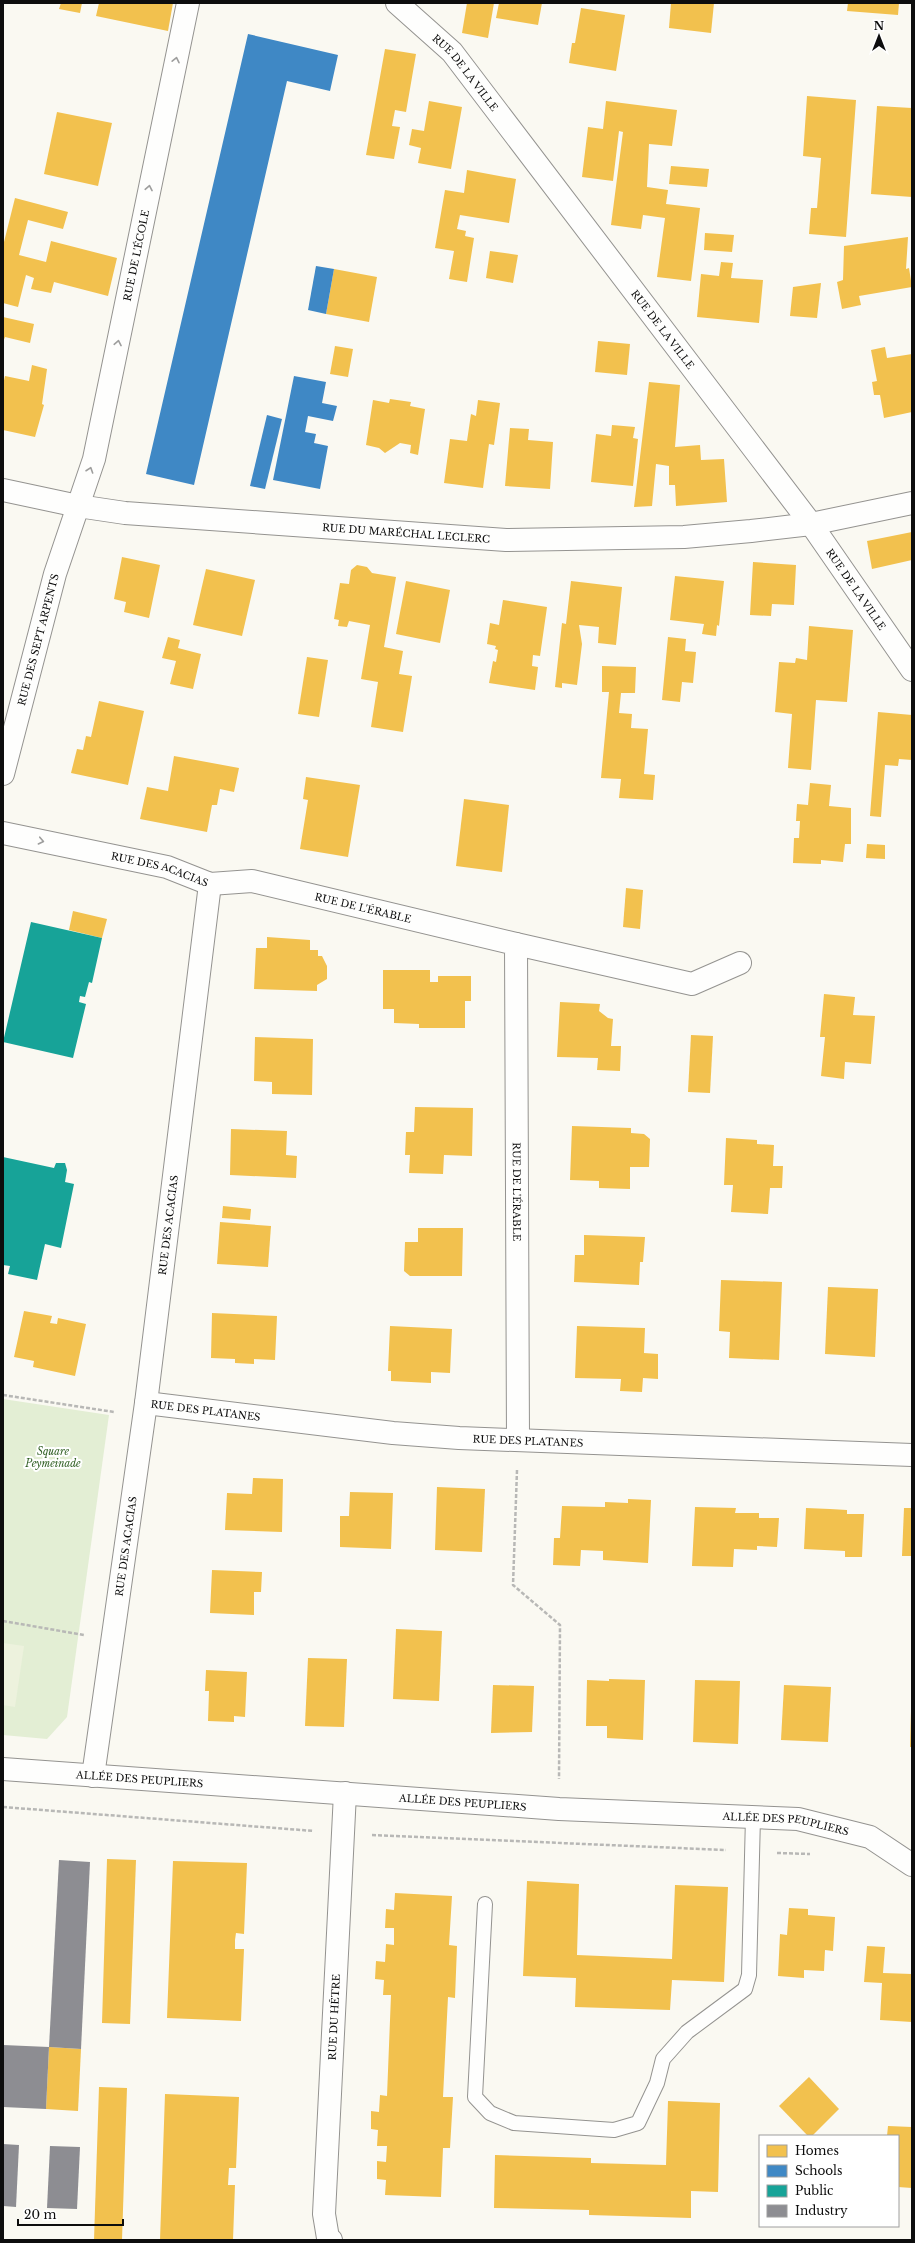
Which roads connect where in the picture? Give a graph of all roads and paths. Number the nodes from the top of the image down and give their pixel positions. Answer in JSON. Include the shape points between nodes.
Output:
{"nodes":[{"id":1,"x":188,"y":3,"type":"edge"},
{"id":2,"x":397,"y":3,"type":"edge"},
{"id":3,"x":3,"y":490,"type":"edge"},
{"id":4,"x":912,"y":503,"type":"edge"},
{"id":5,"x":78,"y":506,"type":"junction"},
{"id":6,"x":811,"y":524,"type":"junction"},
{"id":7,"x":912,"y":670,"type":"edge"},
{"id":8,"x":3,"y":774,"type":"edge"},
{"id":9,"x":3,"y":833,"type":"edge"},
{"id":10,"x":210,"y":884,"type":"junction"},
{"id":11,"x":516,"y":944,"type":"junction"},
{"id":12,"x":740,"y":963,"type":"dead end"},
{"id":13,"x":3,"y":1395,"type":"edge"},
{"id":14,"x":146,"y":1402,"type":"junction"},
{"id":15,"x":141,"y":1432,"type":"junction"},
{"id":16,"x":518,"y":1439,"type":"junction"},
{"id":17,"x":912,"y":1455,"type":"edge"},
{"id":18,"x":3,"y":1621,"type":"edge"},
{"id":19,"x":112,"y":1640,"type":"junction"},
{"id":20,"x":3,"y":1769,"type":"edge"},
{"id":21,"x":93,"y":1776,"type":"junction"},
{"id":22,"x":345,"y":1793,"type":"junction"},
{"id":23,"x":3,"y":1807,"type":"edge"},
{"id":24,"x":559,"y":1809,"type":"junction"},
{"id":25,"x":753,"y":1817,"type":"junction"},
{"id":26,"x":321,"y":1832,"type":"dead end"},
{"id":27,"x":371,"y":1835,"type":"dead end"},
{"id":28,"x":751,"y":1852,"type":"junction"},
{"id":29,"x":818,"y":1855,"type":"dead end"},
{"id":30,"x":912,"y":1865,"type":"edge"},
{"id":31,"x":485,"y":1904,"type":"dead end"},
{"id":32,"x":331,"y":2240,"type":"edge"}],
"edges":[{"from":5,"to":1,"type":"street","name":"RUE DE L'ÉCOLE","one_way":true,"via":[[94,459]]},
{"from":2,"to":6,"type":"street","name":"RUE DE LA VILLE","via":[[452,52]]},
{"from":3,"to":5,"type":"street","name":"RUE DU MARÉCHAL LECLERC"},
{"from":4,"to":6,"type":"street","name":"RUE DU MARÉCHAL LECLERC"},
{"from":5,"to":6,"type":"street","name":"RUE DU MARÉCHAL LECLERC","via":[[125,513],[506,540],[684,537]]},
{"from":5,"to":8,"type":"street","name":"RUE DES SEPT ARPENTS","via":[[55,574]]},
{"from":6,"to":7,"type":"street","name":"RUE DE LA VILLE"},
{"from":9,"to":10,"type":"street","name":"RUE DES ACACIAS","one_way":true,"via":[[167,867]]},
{"from":10,"to":11,"type":"street","name":"RUE DE L'ÉRABLE","via":[[252,881]]},
{"from":10,"to":14,"type":"street","name":"RUE DES ACACIAS"},
{"from":11,"to":12,"type":"street","name":"RUE DE L'ÉRABLE","via":[[692,984]]},
{"from":11,"to":16,"type":"street","name":"RUE DE L'ÉRABLE"},
{"from":13,"to":15,"type":"path","via":[[112,1411],[117,1416],[117,1428]]},
{"from":14,"to":15,"type":"street","name":"RUE DES ACACIAS"},
{"from":14,"to":16,"type":"street","name":"RUE DES PLATANES","via":[[393,1433]]},
{"from":15,"to":19,"type":"street","name":"RUE DES ACACIAS"},
{"from":16,"to":17,"type":"street","name":"RUE DES PLATANES"},
{"from":16,"to":24,"type":"path","via":[[513,1585],[560,1625]]},
{"from":18,"to":19,"type":"path"},
{"from":19,"to":21,"type":"street","name":"RUE DES ACACIAS"},
{"from":20,"to":21,"type":"street","name":"ALLÉE DES PEUPLIERS"},
{"from":21,"to":22,"type":"street","name":"ALLÉE DES PEUPLIERS"},
{"from":22,"to":24,"type":"street","name":"ALLÉE DES PEUPLIERS"},
{"from":22,"to":32,"type":"street","name":"RUE DU HÊTRE","via":[[324,2214],[328,2238]]},
{"from":23,"to":26,"type":"path"},
{"from":24,"to":25,"type":"street","name":"ALLÉE DES PEUPLIERS"},
{"from":25,"to":28,"type":"lane"},
{"from":25,"to":30,"type":"street","name":"ALLÉE DES PEUPLIERS","via":[[798,1820],[870,1837]]},
{"from":27,"to":28,"type":"path"},
{"from":28,"to":29,"type":"path"},
{"from":28,"to":31,"type":"lane","via":[[749,1975],[744,1989],[687,2032],[664,2059],[638,2124],[614,2130],[514,2123],[490,2113],[475,2097]]}]}
